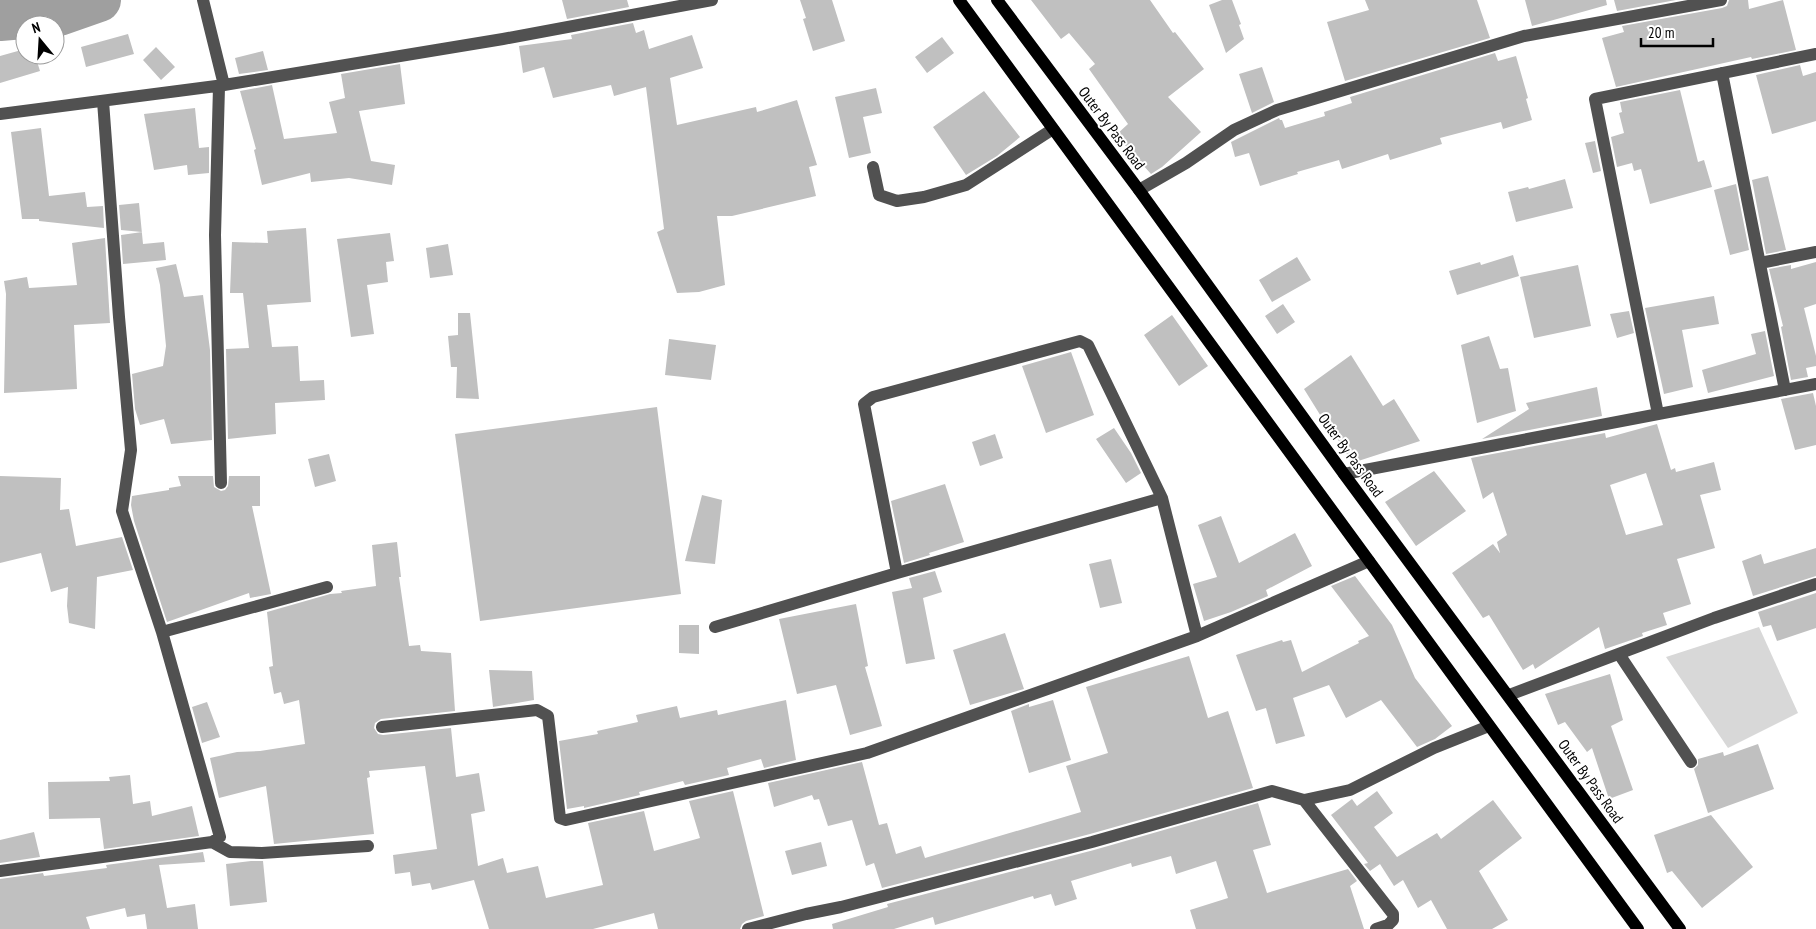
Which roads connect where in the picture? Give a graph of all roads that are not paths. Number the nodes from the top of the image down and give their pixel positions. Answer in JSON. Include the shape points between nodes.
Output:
{"nodes":[{"id":1,"x":203,"y":0,"type":"edge"},
{"id":2,"x":712,"y":0,"type":"edge"},
{"id":3,"x":959,"y":0,"type":"edge"},
{"id":4,"x":997,"y":0,"type":"edge"},
{"id":5,"x":1721,"y":0,"type":"edge"},
{"id":6,"x":1816,"y":54,"type":"edge"},
{"id":7,"x":1722,"y":73,"type":"junction"},
{"id":8,"x":222,"y":86,"type":"junction"},
{"id":9,"x":103,"y":101,"type":"junction"},
{"id":10,"x":0,"y":114,"type":"edge"},
{"id":11,"x":1053,"y":129,"type":"junction"},
{"id":12,"x":873,"y":167,"type":"dead end"},
{"id":13,"x":1138,"y":190,"type":"junction"},
{"id":14,"x":1816,"y":252,"type":"edge"},
{"id":15,"x":1760,"y":263,"type":"junction"},
{"id":16,"x":1816,"y":384,"type":"edge"},
{"id":17,"x":1784,"y":390,"type":"junction"},
{"id":18,"x":1658,"y":414,"type":"junction"},
{"id":19,"x":1344,"y":474,"type":"junction"},
{"id":20,"x":222,"y":483,"type":"dead end"},
{"id":21,"x":1162,"y":498,"type":"junction"},
{"id":22,"x":1369,"y":561,"type":"junction"},
{"id":23,"x":896,"y":574,"type":"junction"},
{"id":24,"x":1816,"y":584,"type":"edge"},
{"id":25,"x":327,"y":587,"type":"dead end"},
{"id":26,"x":715,"y":628,"type":"dead end"},
{"id":27,"x":162,"y":632,"type":"junction"},
{"id":28,"x":1197,"y":636,"type":"junction"},
{"id":29,"x":1619,"y":654,"type":"junction"},
{"id":30,"x":1509,"y":695,"type":"junction"},
{"id":31,"x":1489,"y":726,"type":"junction"},
{"id":32,"x":382,"y":727,"type":"dead end"},
{"id":33,"x":1691,"y":762,"type":"dead end"},
{"id":34,"x":1304,"y":800,"type":"junction"},
{"id":35,"x":212,"y":842,"type":"junction"},
{"id":36,"x":368,"y":846,"type":"dead end"},
{"id":37,"x":0,"y":872,"type":"edge"},
{"id":38,"x":748,"y":929,"type":"edge"},
{"id":39,"x":1376,"y":929,"type":"edge"},
{"id":40,"x":1638,"y":929,"type":"edge"},
{"id":41,"x":1680,"y":929,"type":"edge"}],
"edges":[{"from":1,"to":8,"type":"street"},
{"from":2,"to":8,"type":"street"},
{"from":3,"to":11,"type":"main road"},
{"from":4,"to":13,"type":"main road","name":"Outer By Pass Road"},
{"from":5,"to":13,"type":"street","via":[[1524,36],[1277,110],[1234,130],[1186,164]]},
{"from":6,"to":7,"type":"street"},
{"from":7,"to":15,"type":"street"},
{"from":7,"to":18,"type":"street","via":[[1595,99]]},
{"from":8,"to":9,"type":"street"},
{"from":8,"to":20,"type":"street","via":[[215,235]]},
{"from":9,"to":10,"type":"street"},
{"from":9,"to":27,"type":"street","via":[[131,450],[122,511]]},
{"from":11,"to":12,"type":"street","via":[[966,185],[924,197],[897,201],[879,196]]},
{"from":11,"to":22,"type":"main road"},
{"from":13,"to":19,"type":"main road","name":"Outer By Pass Road"},
{"from":14,"to":15,"type":"street"},
{"from":15,"to":17,"type":"street"},
{"from":16,"to":17,"type":"street"},
{"from":17,"to":18,"type":"street"},
{"from":18,"to":19,"type":"street"},
{"from":19,"to":30,"type":"main road","name":"Outer By Pass Road"},
{"from":21,"to":23,"type":"street"},
{"from":21,"to":23,"type":"street","via":[[1088,345],[1080,341],[873,397],[864,404]]},
{"from":21,"to":28,"type":"street"},
{"from":22,"to":28,"type":"street"},
{"from":22,"to":31,"type":"main road"},
{"from":23,"to":26,"type":"street"},
{"from":24,"to":29,"type":"street"},
{"from":25,"to":27,"type":"street"},
{"from":27,"to":35,"type":"street","via":[[220,837]]},
{"from":28,"to":32,"type":"street","via":[[867,753],[566,820],[560,818],[548,716],[537,710]]},
{"from":29,"to":30,"type":"street"},
{"from":29,"to":33,"type":"street"},
{"from":30,"to":41,"type":"main road","name":"Outer By Pass Road"},
{"from":31,"to":34,"type":"street","via":[[1434,748],[1350,790]]},
{"from":31,"to":40,"type":"main road"},
{"from":34,"to":38,"type":"street","via":[[1272,791],[841,908]]},
{"from":34,"to":39,"type":"street","via":[[1393,914],[1388,925]]},
{"from":35,"to":36,"type":"street","via":[[238,853]]},
{"from":35,"to":37,"type":"street"}]}
